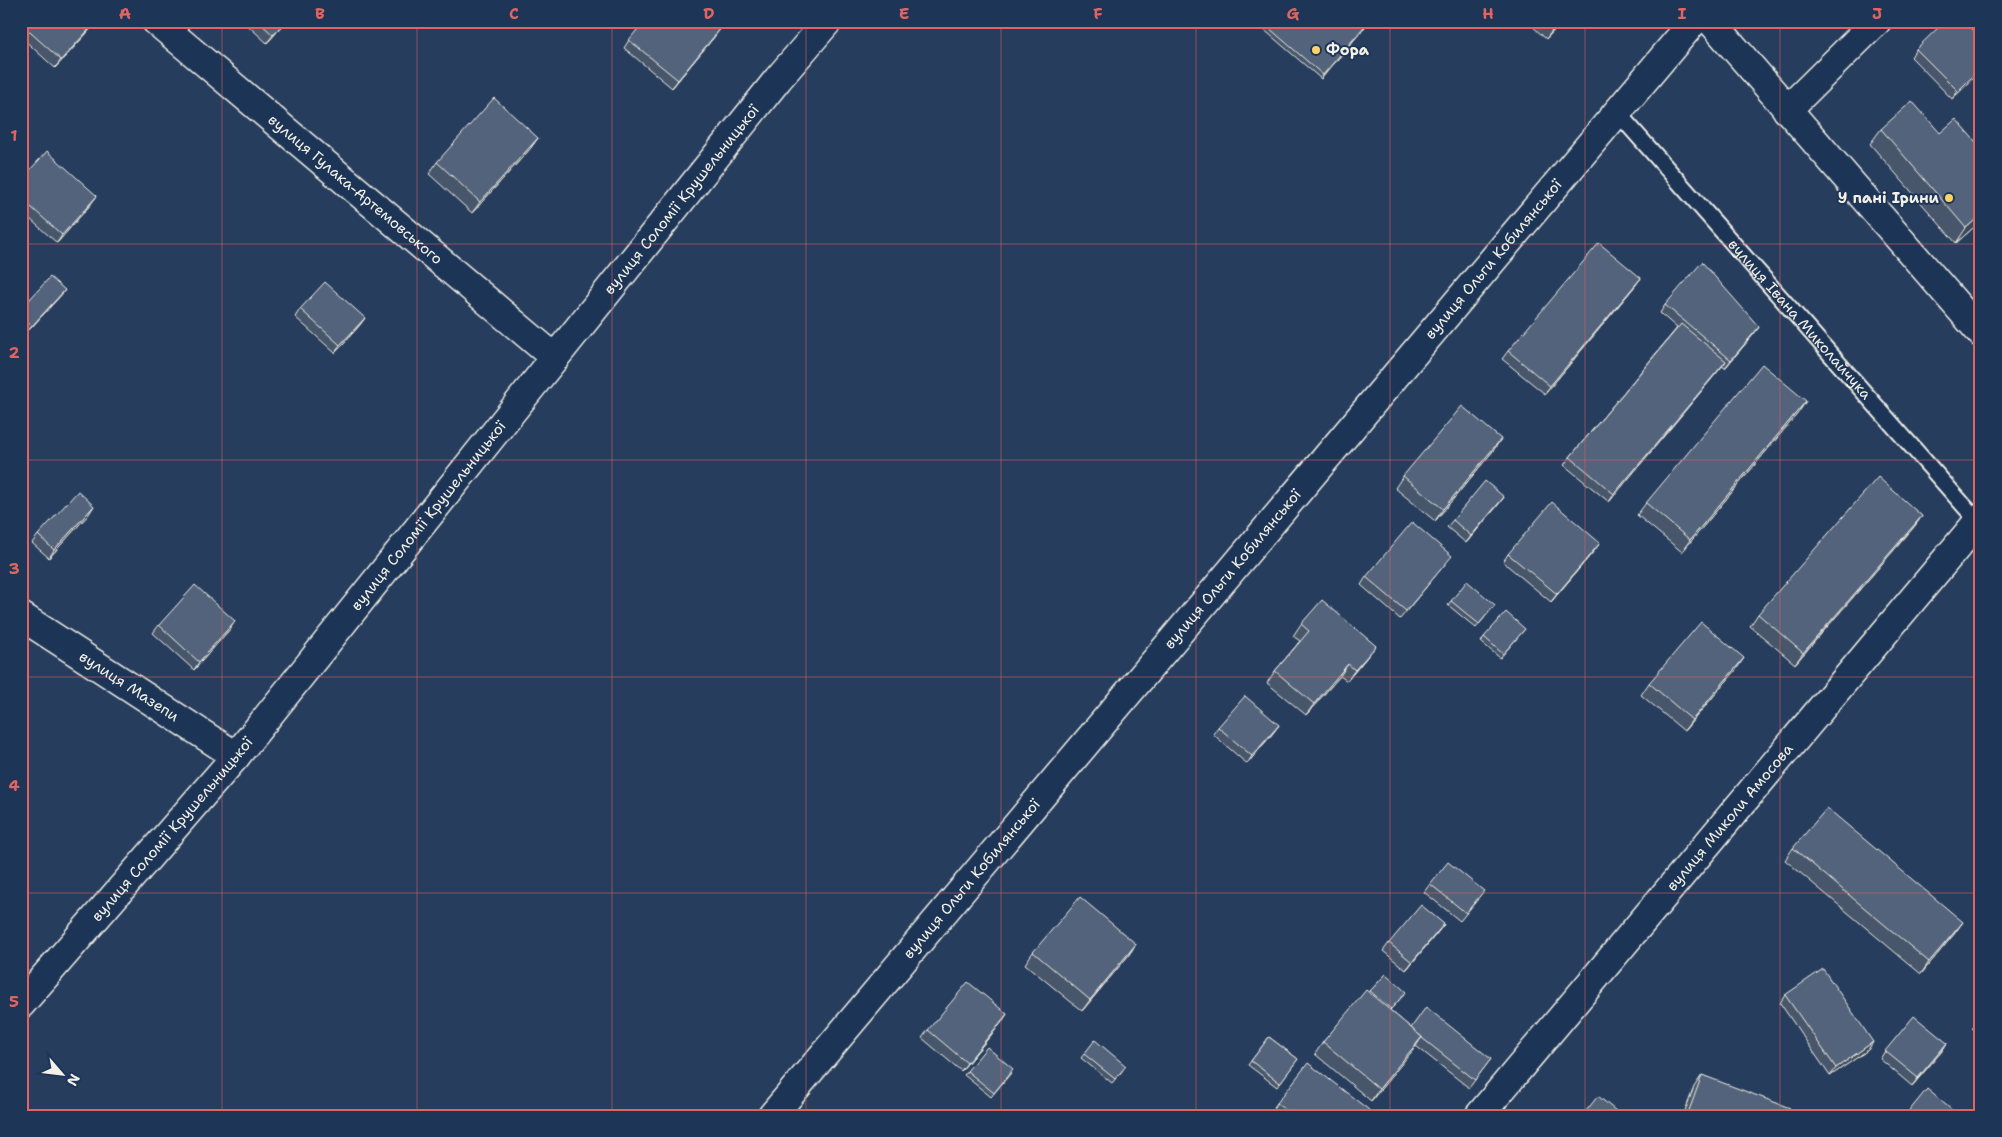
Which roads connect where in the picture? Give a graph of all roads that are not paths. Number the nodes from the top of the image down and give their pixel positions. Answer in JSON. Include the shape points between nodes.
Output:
{"nodes":[{"id":1,"x":156,"y":21,"type":"edge"},
{"id":2,"x":828,"y":21,"type":"edge"},
{"id":3,"x":1694,"y":21,"type":"edge"},
{"id":4,"x":1711,"y":21,"type":"edge"},
{"id":5,"x":1877,"y":21,"type":"edge"},
{"id":6,"x":1787,"y":110,"type":"junction"},
{"id":7,"x":1618,"y":113,"type":"junction"},
{"id":8,"x":1981,"y":333,"type":"edge"},
{"id":9,"x":555,"y":358,"type":"junction"},
{"id":10,"x":1980,"y":521,"type":"edge"},
{"id":11,"x":21,"y":616,"type":"edge"},
{"id":12,"x":236,"y":756,"type":"junction"},
{"id":13,"x":21,"y":1004,"type":"edge"},
{"id":14,"x":772,"y":1116,"type":"edge"},
{"id":15,"x":1479,"y":1116,"type":"edge"}],
"edges":[{"from":1,"to":9,"type":"street","name":"вулиця Гулака-Артемовського"},
{"from":2,"to":9,"type":"street","name":"вулиця Соломії Крушельницької"},
{"from":3,"to":7,"type":"street","name":"вулиця Ольги Кобилянської"},
{"from":4,"to":6,"type":"street"},
{"from":5,"to":6,"type":"street"},
{"from":6,"to":8,"type":"street"},
{"from":7,"to":10,"type":"lane","name":"вулиця Івана Миколайчука"},
{"from":7,"to":14,"type":"street","name":"вулиця Ольги Кобилянської"},
{"from":9,"to":12,"type":"street","name":"вулиця Соломії Крушельницької"},
{"from":10,"to":15,"type":"street","name":"вулиця Миколи Амосова"},
{"from":11,"to":12,"type":"street","name":"вулиця Мазепи"},
{"from":12,"to":13,"type":"street","name":"вулиця Соломії Крушельницької"}]}
